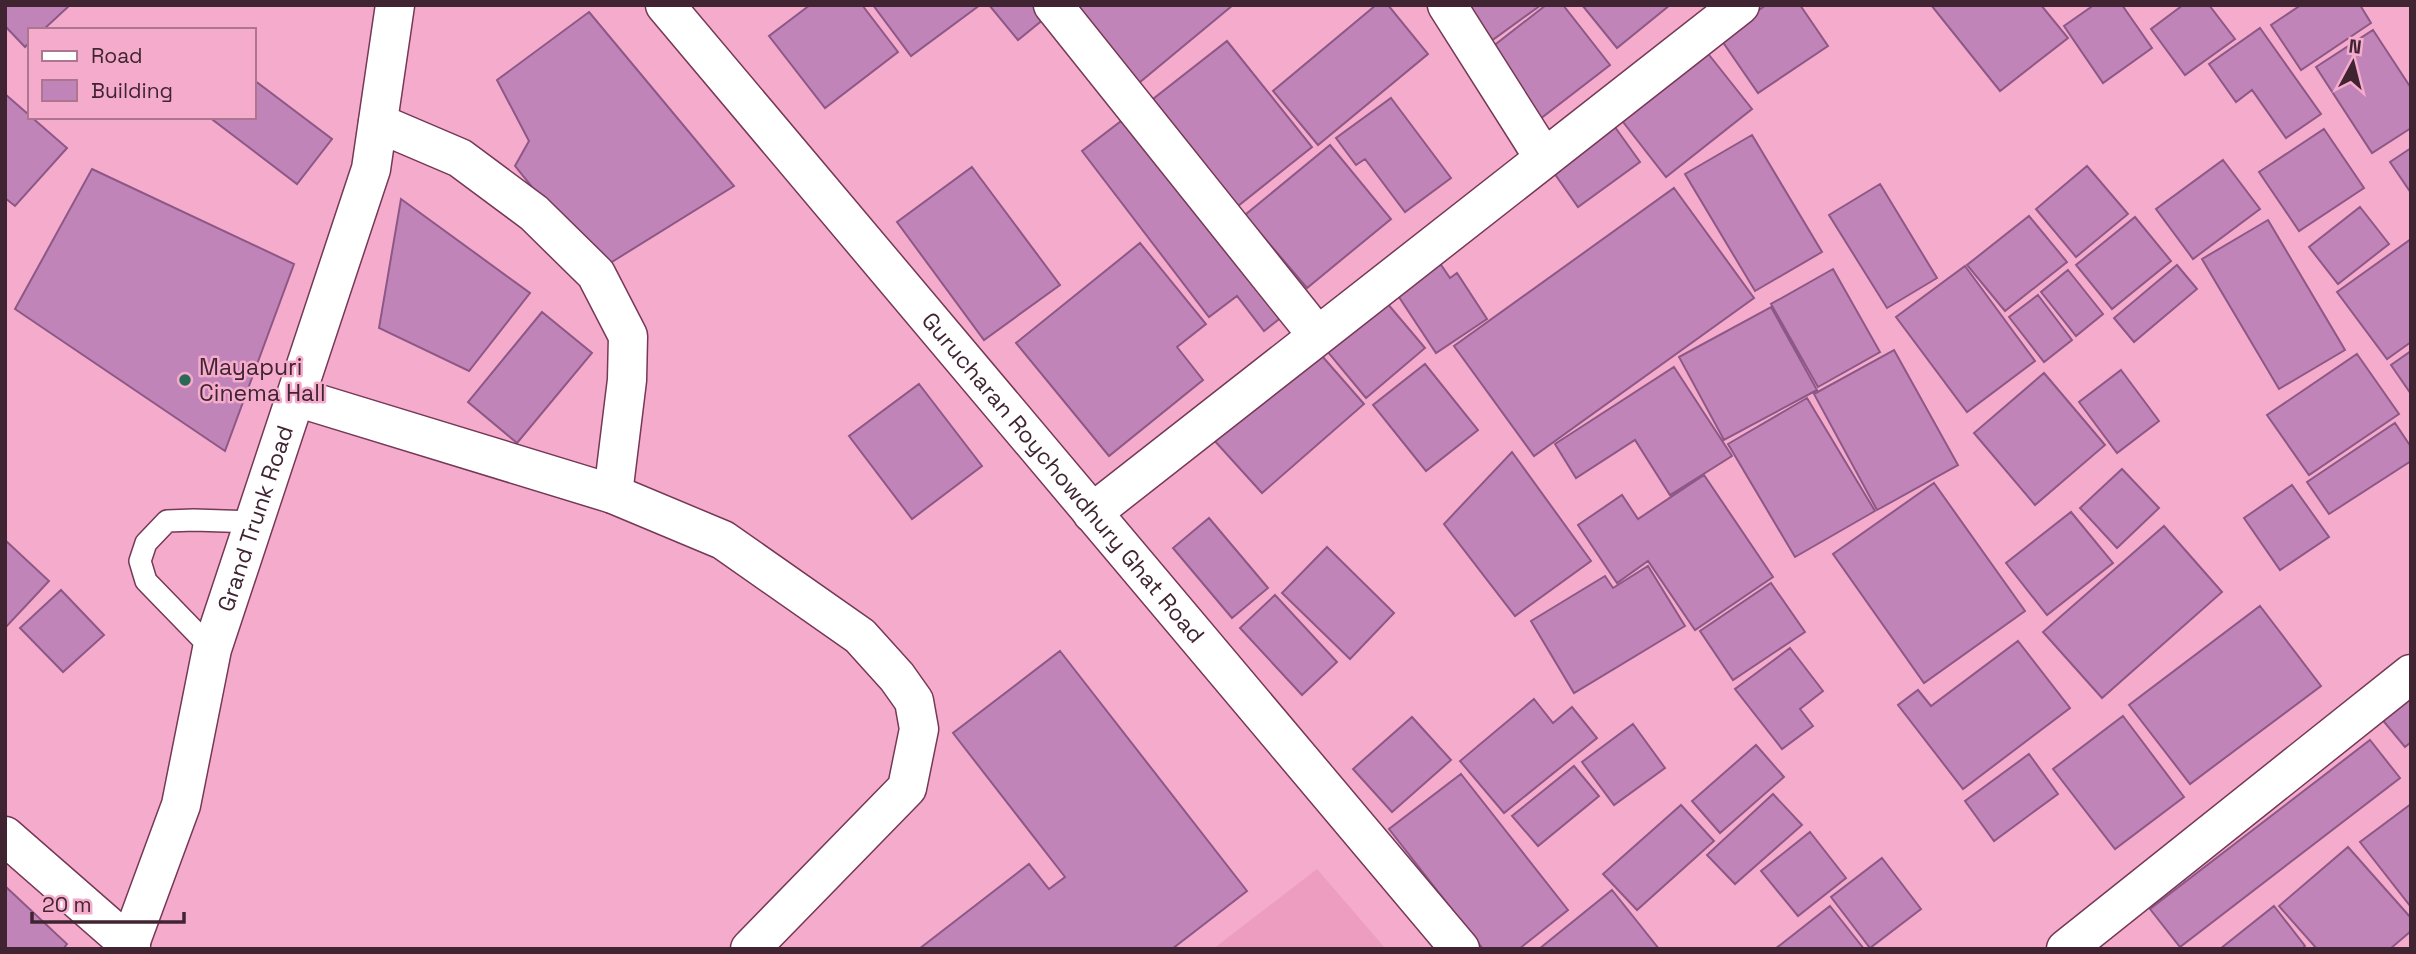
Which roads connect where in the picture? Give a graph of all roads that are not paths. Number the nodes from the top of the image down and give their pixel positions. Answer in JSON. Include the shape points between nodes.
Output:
{"nodes":[{"id":1,"x":394,"y":5,"type":"edge"},
{"id":2,"x":665,"y":5,"type":"edge"},
{"id":3,"x":1053,"y":5,"type":"edge"},
{"id":4,"x":1447,"y":5,"type":"edge"},
{"id":5,"x":1740,"y":5,"type":"edge"},
{"id":6,"x":378,"y":123,"type":"junction"},
{"id":7,"x":1544,"y":159,"type":"junction"},
{"id":8,"x":1317,"y":335,"type":"junction"},
{"id":9,"x":296,"y":397,"type":"junction"},
{"id":10,"x":613,"y":494,"type":"junction"},
{"id":11,"x":1092,"y":513,"type":"junction"},
{"id":12,"x":255,"y":522,"type":"junction"},
{"id":13,"x":212,"y":649,"type":"junction"},
{"id":14,"x":2411,"y":674,"type":"edge"},
{"id":15,"x":5,"y":836,"type":"edge"},
{"id":16,"x":130,"y":947,"type":"edge"},
{"id":17,"x":750,"y":949,"type":"edge"},
{"id":18,"x":1460,"y":949,"type":"edge"},
{"id":19,"x":2066,"y":949,"type":"edge"}],
"edges":[{"from":1,"to":6,"type":"street","name":"Grand Trunk Road"},
{"from":2,"to":11,"type":"street","name":"Gurucharan Roychowdhury Ghat Road"},
{"from":3,"to":8,"type":"street"},
{"from":4,"to":7,"type":"street"},
{"from":5,"to":7,"type":"street"},
{"from":6,"to":9,"type":"street","name":"Grand Trunk Road","via":[[371,169]]},
{"from":6,"to":10,"type":"street","via":[[460,158],[534,213],[596,274],[628,336]]},
{"from":7,"to":8,"type":"street"},
{"from":8,"to":11,"type":"street"},
{"from":9,"to":10,"type":"street"},
{"from":9,"to":12,"type":"street","name":"Grand Trunk Road"},
{"from":10,"to":17,"type":"street","via":[[723,540],[860,636],[914,701],[919,729],[907,788]]},
{"from":11,"to":18,"type":"street","name":"Gurucharan Roychowdhury Ghat Road"},
{"from":12,"to":13,"type":"street","name":"Grand Trunk Road"},
{"from":12,"to":13,"type":"lane","via":[[167,521],[146,543],[140,561],[146,581]]},
{"from":13,"to":16,"type":"street","name":"Grand Trunk Road","via":[[181,806]]},
{"from":14,"to":19,"type":"street"},
{"from":15,"to":16,"type":"street"}]}
